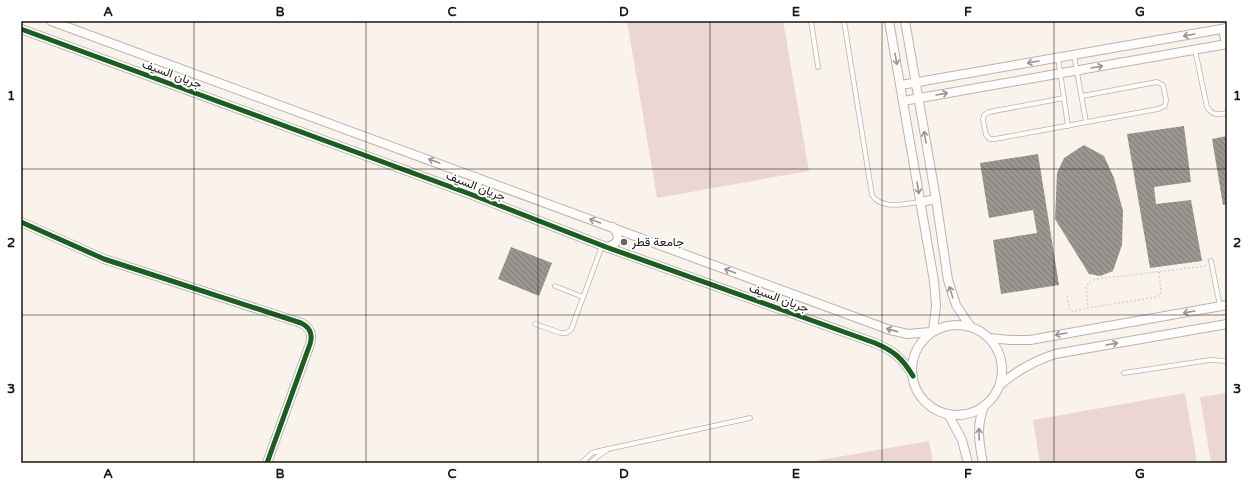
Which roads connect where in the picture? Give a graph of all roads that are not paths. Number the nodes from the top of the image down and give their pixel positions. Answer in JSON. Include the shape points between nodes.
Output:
{"nodes":[{"id":1,"x":51,"y":21,"type":"edge"},
{"id":2,"x":811,"y":21,"type":"edge"},
{"id":3,"x":844,"y":21,"type":"edge"},
{"id":4,"x":889,"y":21,"type":"edge"},
{"id":5,"x":905,"y":21,"type":"edge"},
{"id":6,"x":1225,"y":28,"type":"edge"},
{"id":7,"x":21,"y":29,"type":"edge"},
{"id":8,"x":1227,"y":44,"type":"edge"},
{"id":9,"x":1195,"y":50,"type":"junction"},
{"id":10,"x":1074,"y":55,"type":"junction"},
{"id":11,"x":1058,"y":58,"type":"junction"},
{"id":12,"x":818,"y":67,"type":"dead end"},
{"id":13,"x":1077,"y":70,"type":"junction"},
{"id":14,"x":1060,"y":73,"type":"junction"},
{"id":15,"x":916,"y":82,"type":"junction"},
{"id":16,"x":900,"y":85,"type":"junction"},
{"id":17,"x":1082,"y":96,"type":"junction"},
{"id":18,"x":919,"y":98,"type":"junction"},
{"id":19,"x":1064,"y":98,"type":"junction"},
{"id":20,"x":903,"y":101,"type":"junction"},
{"id":21,"x":1227,"y":113,"type":"edge"},
{"id":22,"x":1086,"y":122,"type":"junction"},
{"id":23,"x":1068,"y":126,"type":"junction"},
{"id":24,"x":476,"y":177,"type":"junction"},
{"id":25,"x":470,"y":194,"type":"junction"},
{"id":26,"x":936,"y":199,"type":"junction"},
{"id":27,"x":921,"y":202,"type":"junction"},
{"id":28,"x":21,"y":222,"type":"edge"},
{"id":29,"x":613,"y":227,"type":"junction"},
{"id":30,"x":604,"y":247,"type":"junction"},
{"id":31,"x":1212,"y":263,"type":"road end"},
{"id":32,"x":555,"y":286,"type":"dead end"},
{"id":33,"x":583,"y":296,"type":"junction"},
{"id":34,"x":1223,"y":306,"type":"edge"},
{"id":35,"x":534,"y":324,"type":"dead end"},
{"id":36,"x":1227,"y":324,"type":"edge"},
{"id":37,"x":970,"y":326,"type":"junction"},
{"id":38,"x":932,"y":332,"type":"junction"},
{"id":39,"x":989,"y":338,"type":"junction"},
{"id":40,"x":1227,"y":361,"type":"edge"},
{"id":41,"x":1124,"y":373,"type":"dead end"},
{"id":42,"x":913,"y":376,"type":"junction"},
{"id":43,"x":999,"y":386,"type":"junction"},
{"id":44,"x":984,"y":406,"type":"junction"},
{"id":45,"x":948,"y":414,"type":"junction"},
{"id":46,"x":750,"y":418,"type":"dead end"},
{"id":47,"x":613,"y":448,"type":"junction"},
{"id":48,"x":267,"y":463,"type":"edge"},
{"id":49,"x":581,"y":463,"type":"edge"},
{"id":50,"x":590,"y":463,"type":"edge"},
{"id":51,"x":968,"y":463,"type":"edge"},
{"id":52,"x":983,"y":463,"type":"edge"}],
"edges":[{"from":24,"to":1,"type":"street","name":"جريان السيف","one_way":true},
{"from":2,"to":12,"type":"lane"},
{"from":3,"to":27,"type":"lane","via":[[872,196],[885,205]]},
{"from":4,"to":16,"type":"street","one_way":true},
{"from":5,"to":15,"type":"street"},
{"from":6,"to":8,"type":"street"},
{"from":6,"to":10,"type":"street","one_way":true},
{"from":7,"to":25,"type":"street","name":"جريان السيف"},
{"from":8,"to":9,"type":"street"},
{"from":13,"to":9,"type":"street","one_way":true},
{"from":9,"to":21,"type":"lane","via":[[1207,107],[1215,114]]},
{"from":10,"to":11,"type":"street"},
{"from":10,"to":13,"type":"lane"},
{"from":11,"to":14,"type":"lane"},
{"from":11,"to":15,"type":"street","one_way":true},
{"from":13,"to":14,"type":"street"},
{"from":13,"to":17,"type":"lane"},
{"from":18,"to":14,"type":"street","one_way":true},
{"from":14,"to":19,"type":"lane"},
{"from":15,"to":16,"type":"street"},
{"from":15,"to":18,"type":"street"},
{"from":16,"to":20,"type":"street"},
{"from":17,"to":22,"type":"lane"},
{"from":17,"to":22,"type":"lane","via":[[1157,82],[1163,86],[1166,100],[1165,106],[1160,109]]},
{"from":18,"to":20,"type":"street"},
{"from":26,"to":18,"type":"street","one_way":true},
{"from":19,"to":23,"type":"lane"},
{"from":19,"to":23,"type":"lane","via":[[988,112],[983,120],[986,135],[992,139]]},
{"from":20,"to":27,"type":"street","one_way":true},
{"from":22,"to":23,"type":"lane"},
{"from":24,"to":25,"type":"street","via":[[477,190]]},
{"from":29,"to":24,"type":"street","name":"جريان السيف","one_way":true},
{"from":25,"to":30,"type":"street","name":"جريان السيف"},
{"from":26,"to":27,"type":"street"},
{"from":37,"to":26,"type":"street","one_way":true,"via":[[951,293]]},
{"from":27,"to":38,"type":"street","via":[[936,294]]},
{"from":28,"to":48,"type":"street","via":[[104,259],[280,316],[308,328],[310,344]]},
{"from":29,"to":30,"type":"street","via":[[618,239],[613,245]]},
{"from":38,"to":29,"type":"street","name":"جريان السيف","one_way":true,"via":[[908,334],[890,330]]},
{"from":30,"to":33,"type":"lane"},
{"from":30,"to":42,"type":"street","name":"جريان السيف","via":[[887,348],[904,362]]},
{"from":31,"to":34,"type":"lane"},
{"from":32,"to":33,"type":"lane"},
{"from":33,"to":35,"type":"lane","via":[[570,330],[566,333],[561,334]]},
{"from":34,"to":39,"type":"street","one_way":true,"via":[[1030,340]]},
{"from":43,"to":36,"type":"street","one_way":true,"via":[[1031,363],[1055,354]]},
{"from":37,"to":38,"type":"street","via":[[955,324]]},
{"from":37,"to":39,"type":"street"},
{"from":38,"to":42,"type":"street","via":[[922,341],[914,354]]},
{"from":39,"to":43,"type":"street","via":[[1002,364]]},
{"from":40,"to":41,"type":"lane","via":[[1210,360]]},
{"from":42,"to":45,"type":"street","via":[[914,385],[922,398],[934,409]]},
{"from":43,"to":44,"type":"street"},
{"from":44,"to":45,"type":"street","via":[[971,413]]},
{"from":52,"to":44,"type":"street","one_way":true,"via":[[978,430]]},
{"from":45,"to":51,"type":"street","via":[[962,440]]},
{"from":46,"to":47,"type":"lane"},
{"from":47,"to":49,"type":"lane","via":[[592,454]]},
{"from":47,"to":50,"type":"lane"}]}
